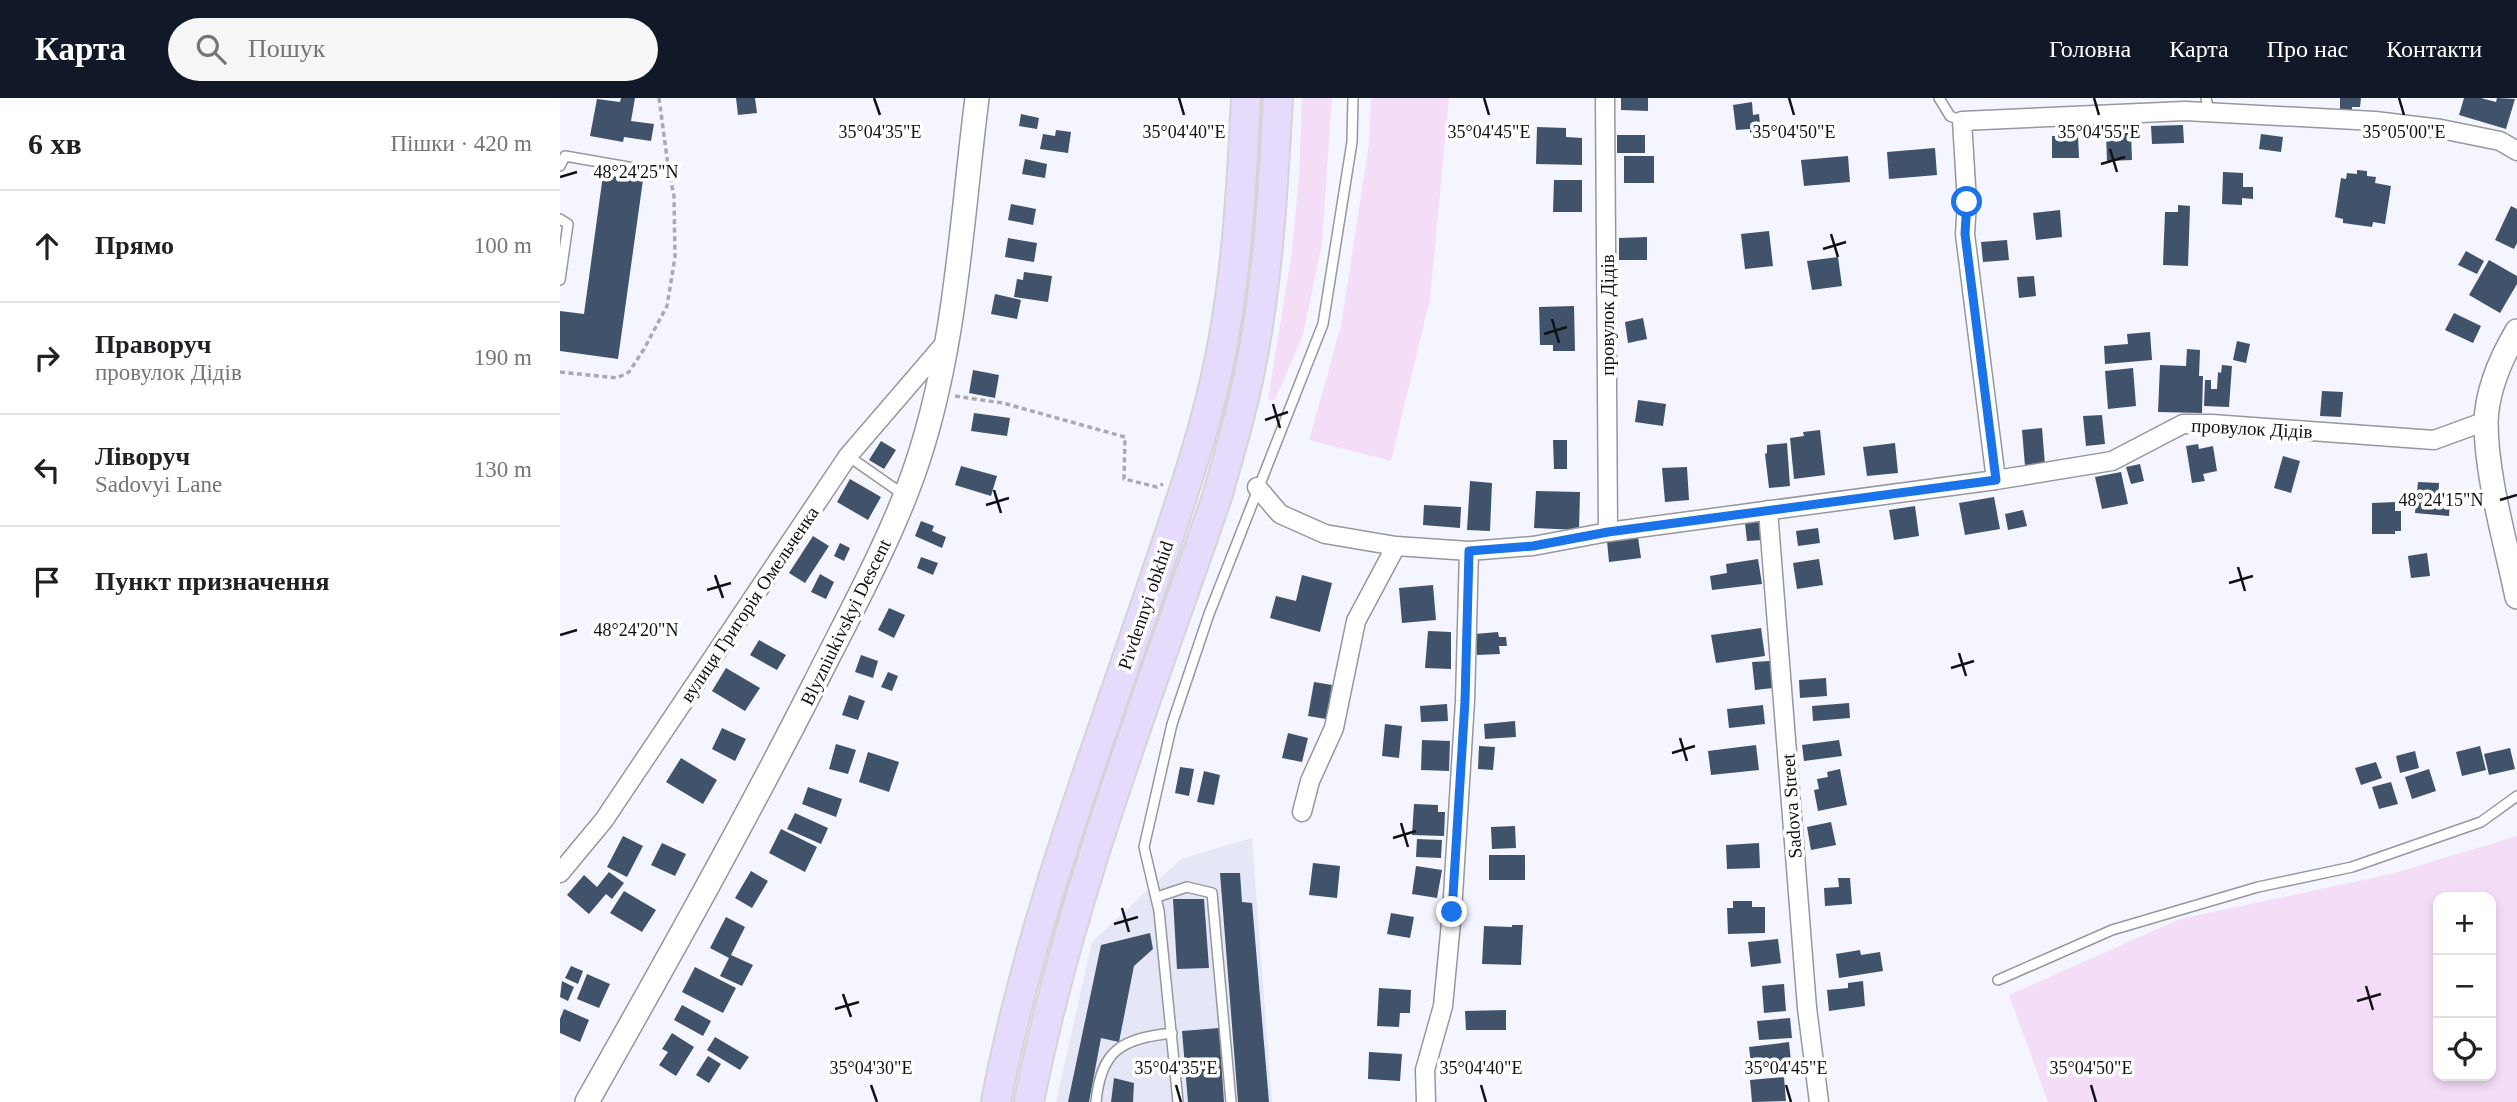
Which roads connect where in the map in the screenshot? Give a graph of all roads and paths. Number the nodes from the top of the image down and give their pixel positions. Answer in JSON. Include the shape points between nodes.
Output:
{"nodes":[{"id":1,"x":659,"y":98,"type":"edge"},
{"id":2,"x":977,"y":98,"type":"edge"},
{"id":3,"x":1246,"y":98,"type":"edge"},
{"id":4,"x":1278,"y":98,"type":"edge"},
{"id":5,"x":1353,"y":98,"type":"edge"},
{"id":6,"x":1605,"y":98,"type":"edge"},
{"id":7,"x":1939,"y":98,"type":"edge"},
{"id":8,"x":2185,"y":105,"type":"edge"},
{"id":9,"x":2207,"y":106,"type":"edge"},
{"id":10,"x":1962,"y":121,"type":"junction"},
{"id":11,"x":2517,"y":151,"type":"edge"},
{"id":12,"x":560,"y":166,"type":"edge"},
{"id":13,"x":651,"y":171,"type":"joint"},
{"id":14,"x":669,"y":173,"type":"junction"},
{"id":15,"x":560,"y":219,"type":"edge"},
{"id":16,"x":560,"y":280,"type":"edge"},
{"id":17,"x":2517,"y":331,"type":"edge"},
{"id":18,"x":946,"y":342,"type":"junction"},
{"id":19,"x":560,"y":372,"type":"edge"},
{"id":20,"x":935,"y":394,"type":"junction"},
{"id":21,"x":2486,"y":421,"type":"junction"},
{"id":22,"x":848,"y":456,"type":"junction"},
{"id":23,"x":1996,"y":480,"type":"junction"},
{"id":24,"x":1257,"y":487,"type":"junction"},
{"id":25,"x":1157,"y":488,"type":"dead end"},
{"id":26,"x":905,"y":496,"type":"junction"},
{"id":27,"x":1768,"y":510,"type":"junction"},
{"id":28,"x":1608,"y":532,"type":"junction"},
{"id":29,"x":1395,"y":546,"type":"junction"},
{"id":30,"x":1469,"y":551,"type":"junction"},
{"id":31,"x":2517,"y":597,"type":"edge"},
{"id":32,"x":2517,"y":796,"type":"edge"},
{"id":33,"x":1302,"y":812,"type":"dead end"},
{"id":34,"x":560,"y":873,"type":"edge"},
{"id":35,"x":1157,"y":897,"type":"junction"},
{"id":36,"x":1998,"y":980,"type":"dead end"},
{"id":37,"x":1172,"y":1033,"type":"junction"},
{"id":38,"x":587,"y":1102,"type":"edge"},
{"id":39,"x":996,"y":1102,"type":"edge"},
{"id":40,"x":1029,"y":1102,"type":"edge"},
{"id":41,"x":1096,"y":1102,"type":"edge"},
{"id":42,"x":1178,"y":1102,"type":"edge"},
{"id":43,"x":1231,"y":1102,"type":"edge"},
{"id":44,"x":1426,"y":1102,"type":"edge"},
{"id":45,"x":1819,"y":1102,"type":"edge"}],
"edges":[{"from":1,"to":14,"type":"path"},
{"from":2,"to":18,"type":"street","name":"Blyzniukivskyi Descent"},
{"from":3,"to":39,"type":"main road","name":"Pivdennyi obkhid","via":[[1235,260],[1225,337],[1208,412],[1051,883],[1009,1032]]},
{"from":4,"to":40,"type":"main road","name":"Pivdennyi obkhid","via":[[1263,292],[1234,435],[1218,494],[1082,888],[1043,1028]]},
{"from":5,"to":24,"type":"lane","via":[[1352,142],[1323,324]]},
{"from":6,"to":28,"type":"street","name":"провулок Дідів"},
{"from":7,"to":10,"type":"lane","via":[[1950,116]]},
{"from":8,"to":9,"type":"street"},
{"from":8,"to":10,"type":"street"},
{"from":9,"to":11,"type":"street","via":[[2441,128],[2500,141]]},
{"from":10,"to":23,"type":"street","via":[[1965,234]]},
{"from":12,"to":13,"type":"lane","via":[[565,156]]},
{"from":13,"to":14,"type":"path"},
{"from":14,"to":19,"type":"path","via":[[676,257],[667,306],[644,349],[629,372],[617,378]]},
{"from":15,"to":16,"type":"lane","via":[[568,224]]},
{"from":17,"to":21,"type":"street","via":[[2492,385]]},
{"from":18,"to":20,"type":"street","name":"Blyzniukivskyi Descent"},
{"from":18,"to":22,"type":"street","name":"вулиця Григорія Омельченка"},
{"from":20,"to":25,"type":"path","via":[[1003,403],[1125,437],[1124,479]]},
{"from":20,"to":26,"type":"street","name":"Blyzniukivskyi Descent"},
{"from":21,"to":23,"type":"street","name":"провулок Дідів","via":[[2434,440],[2183,424],[2112,461]]},
{"from":21,"to":31,"type":"street","via":[[2493,482]]},
{"from":22,"to":26,"type":"lane"},
{"from":22,"to":34,"type":"street","name":"вулиця Григорія Омельченка","via":[[604,820]]},
{"from":23,"to":27,"type":"street","name":"провулок Дідів"},
{"from":24,"to":29,"type":"street","name":"провулок Дідів","via":[[1280,514],[1325,534]]},
{"from":24,"to":35,"type":"lane","via":[[1172,724],[1144,846]]},
{"from":26,"to":38,"type":"street","name":"Blyzniukivskyi Descent","via":[[778,755]]},
{"from":27,"to":28,"type":"street","name":"провулок Дідів"},
{"from":27,"to":45,"type":"street","name":"Sadova Street","via":[[1807,1008]]},
{"from":28,"to":30,"type":"street","name":"провулок Дідів","via":[[1533,546]]},
{"from":29,"to":30,"type":"street","name":"провулок Дідів"},
{"from":29,"to":33,"type":"street","via":[[1356,621],[1334,728],[1310,781]]},
{"from":30,"to":44,"type":"street","via":[[1452,912],[1443,1006],[1425,1070]]},
{"from":32,"to":36,"type":"lane","via":[[2481,822],[2352,867],[2258,887],[2112,930]]},
{"from":35,"to":37,"type":"lane"},
{"from":35,"to":43,"type":"lane","via":[[1187,887],[1212,893]]},
{"from":37,"to":41,"type":"lane","via":[[1127,1042],[1111,1055],[1098,1079]]},
{"from":37,"to":42,"type":"lane"}]}
